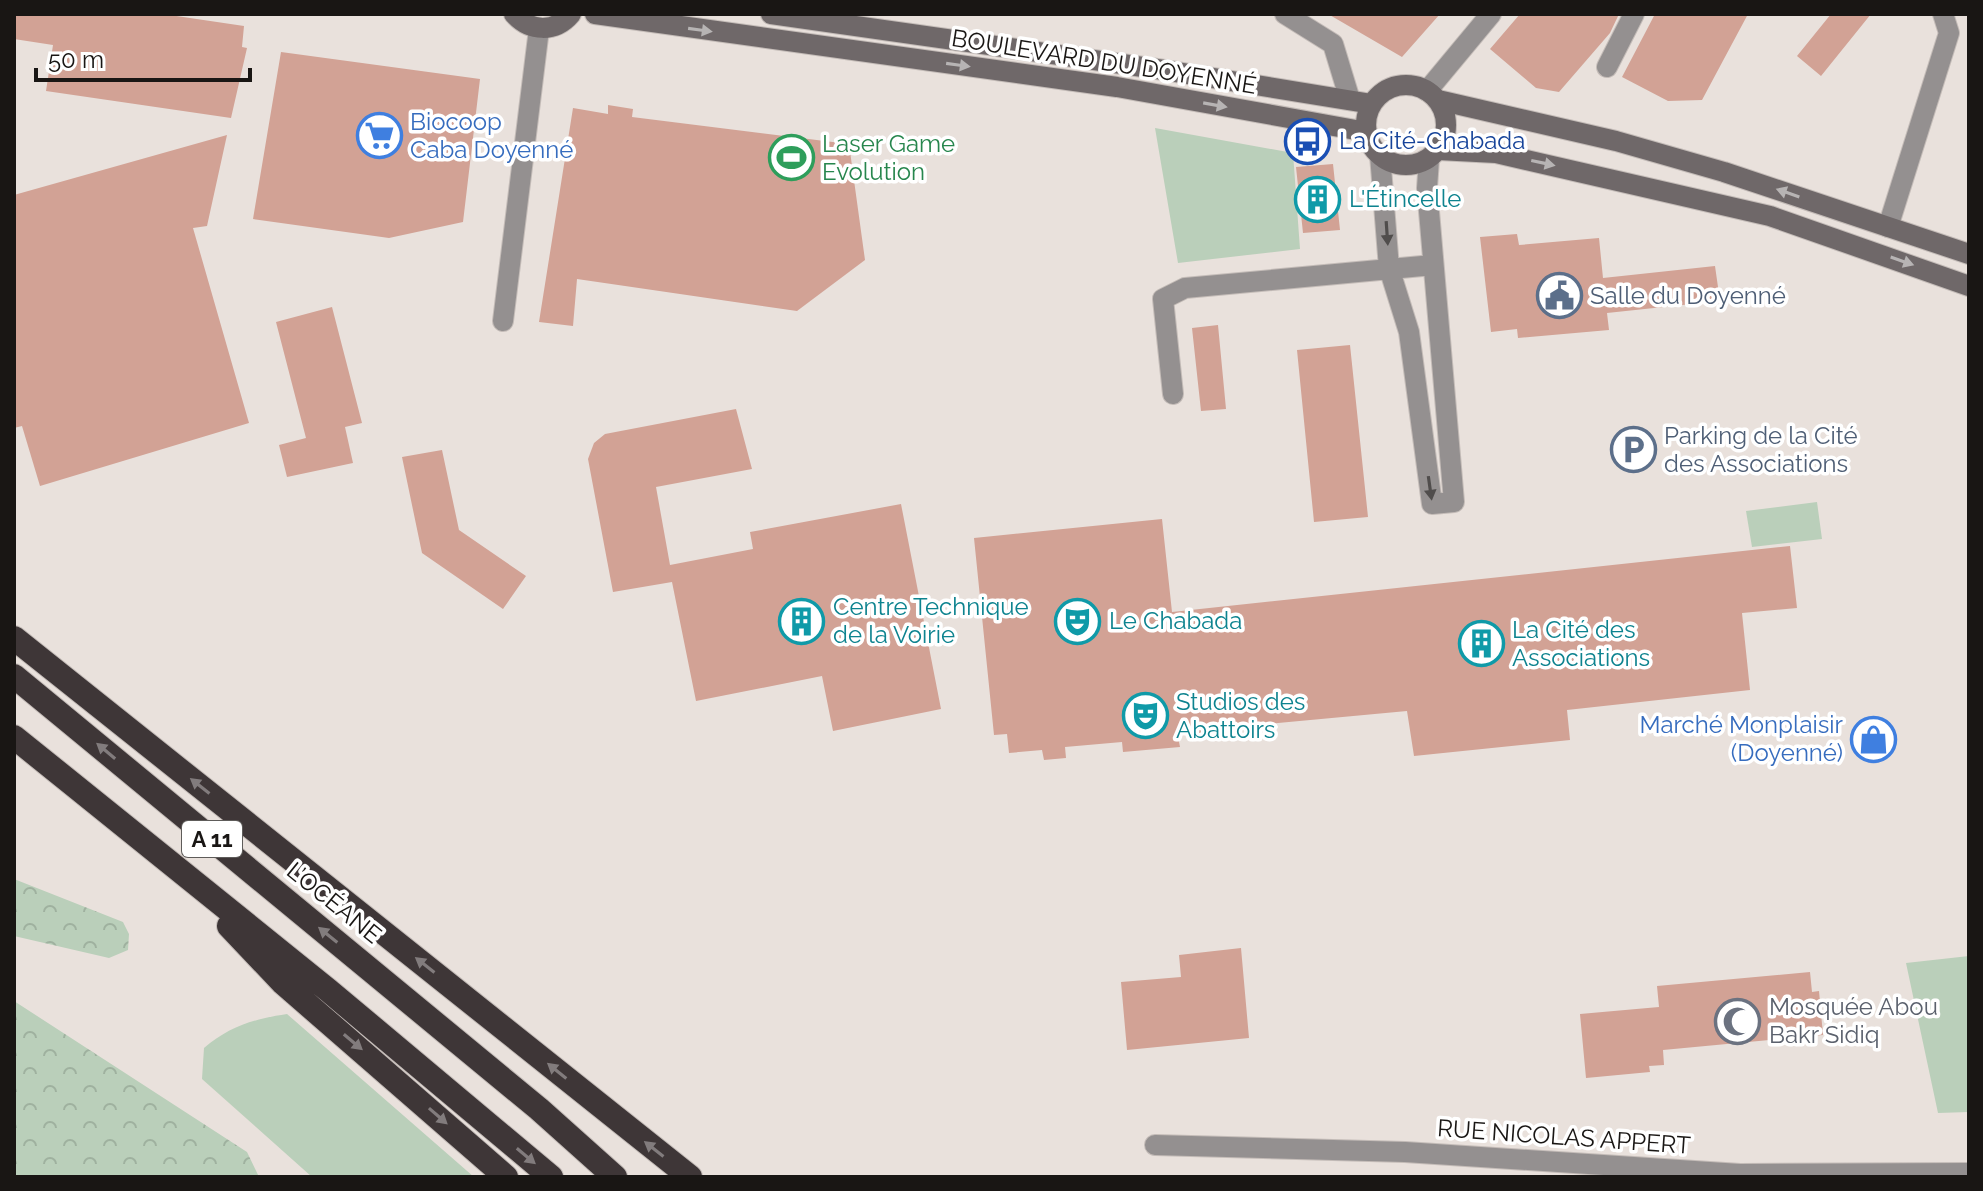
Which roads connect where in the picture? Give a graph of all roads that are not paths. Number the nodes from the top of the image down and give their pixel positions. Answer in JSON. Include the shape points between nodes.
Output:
{"nodes":[{"id":1,"x":514,"y":14,"type":"edge"},
{"id":2,"x":571,"y":14,"type":"edge"},
{"id":3,"x":595,"y":14,"type":"edge"},
{"id":4,"x":771,"y":14,"type":"edge"},
{"id":5,"x":1285,"y":14,"type":"edge"},
{"id":6,"x":1491,"y":14,"type":"edge"},
{"id":7,"x":1634,"y":14,"type":"edge"},
{"id":8,"x":1943,"y":14,"type":"edge"},
{"id":9,"x":539,"y":29,"type":"junction"},
{"id":10,"x":1607,"y":67,"type":"dead end"},
{"id":11,"x":1432,"y":96,"type":"junction"},
{"id":12,"x":1350,"y":100,"type":"junction"},
{"id":13,"x":1372,"y":104,"type":"junction"},
{"id":14,"x":1367,"y":132,"type":"junction"},
{"id":15,"x":1434,"y":154,"type":"junction"},
{"id":16,"x":1380,"y":155,"type":"junction"},
{"id":17,"x":1770,"y":216,"type":"junction"},
{"id":18,"x":1888,"y":227,"type":"junction"},
{"id":19,"x":1969,"y":254,"type":"edge"},
{"id":20,"x":1433,"y":265,"type":"junction"},
{"id":21,"x":1389,"y":268,"type":"junction"},
{"id":22,"x":1969,"y":286,"type":"edge"},
{"id":23,"x":503,"y":321,"type":"dead end"},
{"id":24,"x":1445,"y":380,"type":"junction"},
{"id":25,"x":1416,"y":384,"type":"junction"},
{"id":26,"x":1173,"y":394,"type":"dead end"},
{"id":27,"x":14,"y":638,"type":"edge"},
{"id":28,"x":14,"y":676,"type":"edge"},
{"id":29,"x":14,"y":737,"type":"edge"},
{"id":30,"x":165,"y":858,"type":"junction"},
{"id":31,"x":1155,"y":1145,"type":"dead end"},
{"id":32,"x":1969,"y":1173,"type":"edge"},
{"id":33,"x":506,"y":1177,"type":"edge"},
{"id":34,"x":551,"y":1177,"type":"edge"},
{"id":35,"x":615,"y":1177,"type":"edge"},
{"id":36,"x":690,"y":1177,"type":"edge"}],
"edges":[{"from":1,"to":9,"type":"main road"},
{"from":2,"to":9,"type":"main road","via":[[559,25]]},
{"from":3,"to":14,"type":"main road","name":"BOULEVARD DU DOYENNÉ","one_way":true,"via":[[1117,87]]},
{"from":4,"to":12,"type":"main road","name":"BOULEVARD DU DOYENNÉ"},
{"from":5,"to":12,"type":"street","via":[[1333,44]]},
{"from":6,"to":11,"type":"street"},
{"from":7,"to":10,"type":"street"},
{"from":8,"to":18,"type":"street","via":[[1949,33]]},
{"from":9,"to":23,"type":"street"},
{"from":11,"to":13,"type":"main road","via":[[1403,85]]},
{"from":11,"to":15,"type":"main road","via":[[1443,109],[1446,130]]},
{"from":18,"to":11,"type":"main road","one_way":true,"via":[[1724,172]]},
{"from":12,"to":13,"type":"main road","name":"BOULEVARD DU DOYENNÉ"},
{"from":13,"to":14,"type":"main road"},
{"from":14,"to":16,"type":"main road"},
{"from":15,"to":16,"type":"main road","via":[[1404,166]]},
{"from":15,"to":17,"type":"main road","one_way":true,"via":[[1496,153]]},
{"from":15,"to":20,"type":"street","via":[[1427,188]]},
{"from":16,"to":21,"type":"street","one_way":true},
{"from":17,"to":18,"type":"main road","via":[[1814,218],[1878,237]]},
{"from":17,"to":22,"type":"main road","one_way":true},
{"from":18,"to":19,"type":"main road"},
{"from":20,"to":21,"type":"street"},
{"from":20,"to":24,"type":"street"},
{"from":21,"to":25,"type":"street","via":[[1409,332]]},
{"from":21,"to":26,"type":"street","via":[[1185,288],[1163,299]]},
{"from":24,"to":25,"type":"street"},
{"from":25,"to":24,"type":"street","one_way":true,"via":[[1432,504],[1454,502]]},
{"from":36,"to":27,"type":"highway","one_way":true},
{"from":35,"to":28,"type":"highway","name":"L’OCÉANE","number":"A 11","one_way":true},
{"from":29,"to":30,"type":"highway","number":"A 11"},
{"from":30,"to":33,"type":"highway","one_way":true,"via":[[283,983]]},
{"from":30,"to":34,"type":"highway","number":"A 11","one_way":true},
{"from":31,"to":32,"type":"street","name":"RUE NICOLAS APPERT","via":[[1405,1152],[1740,1174]]}]}
